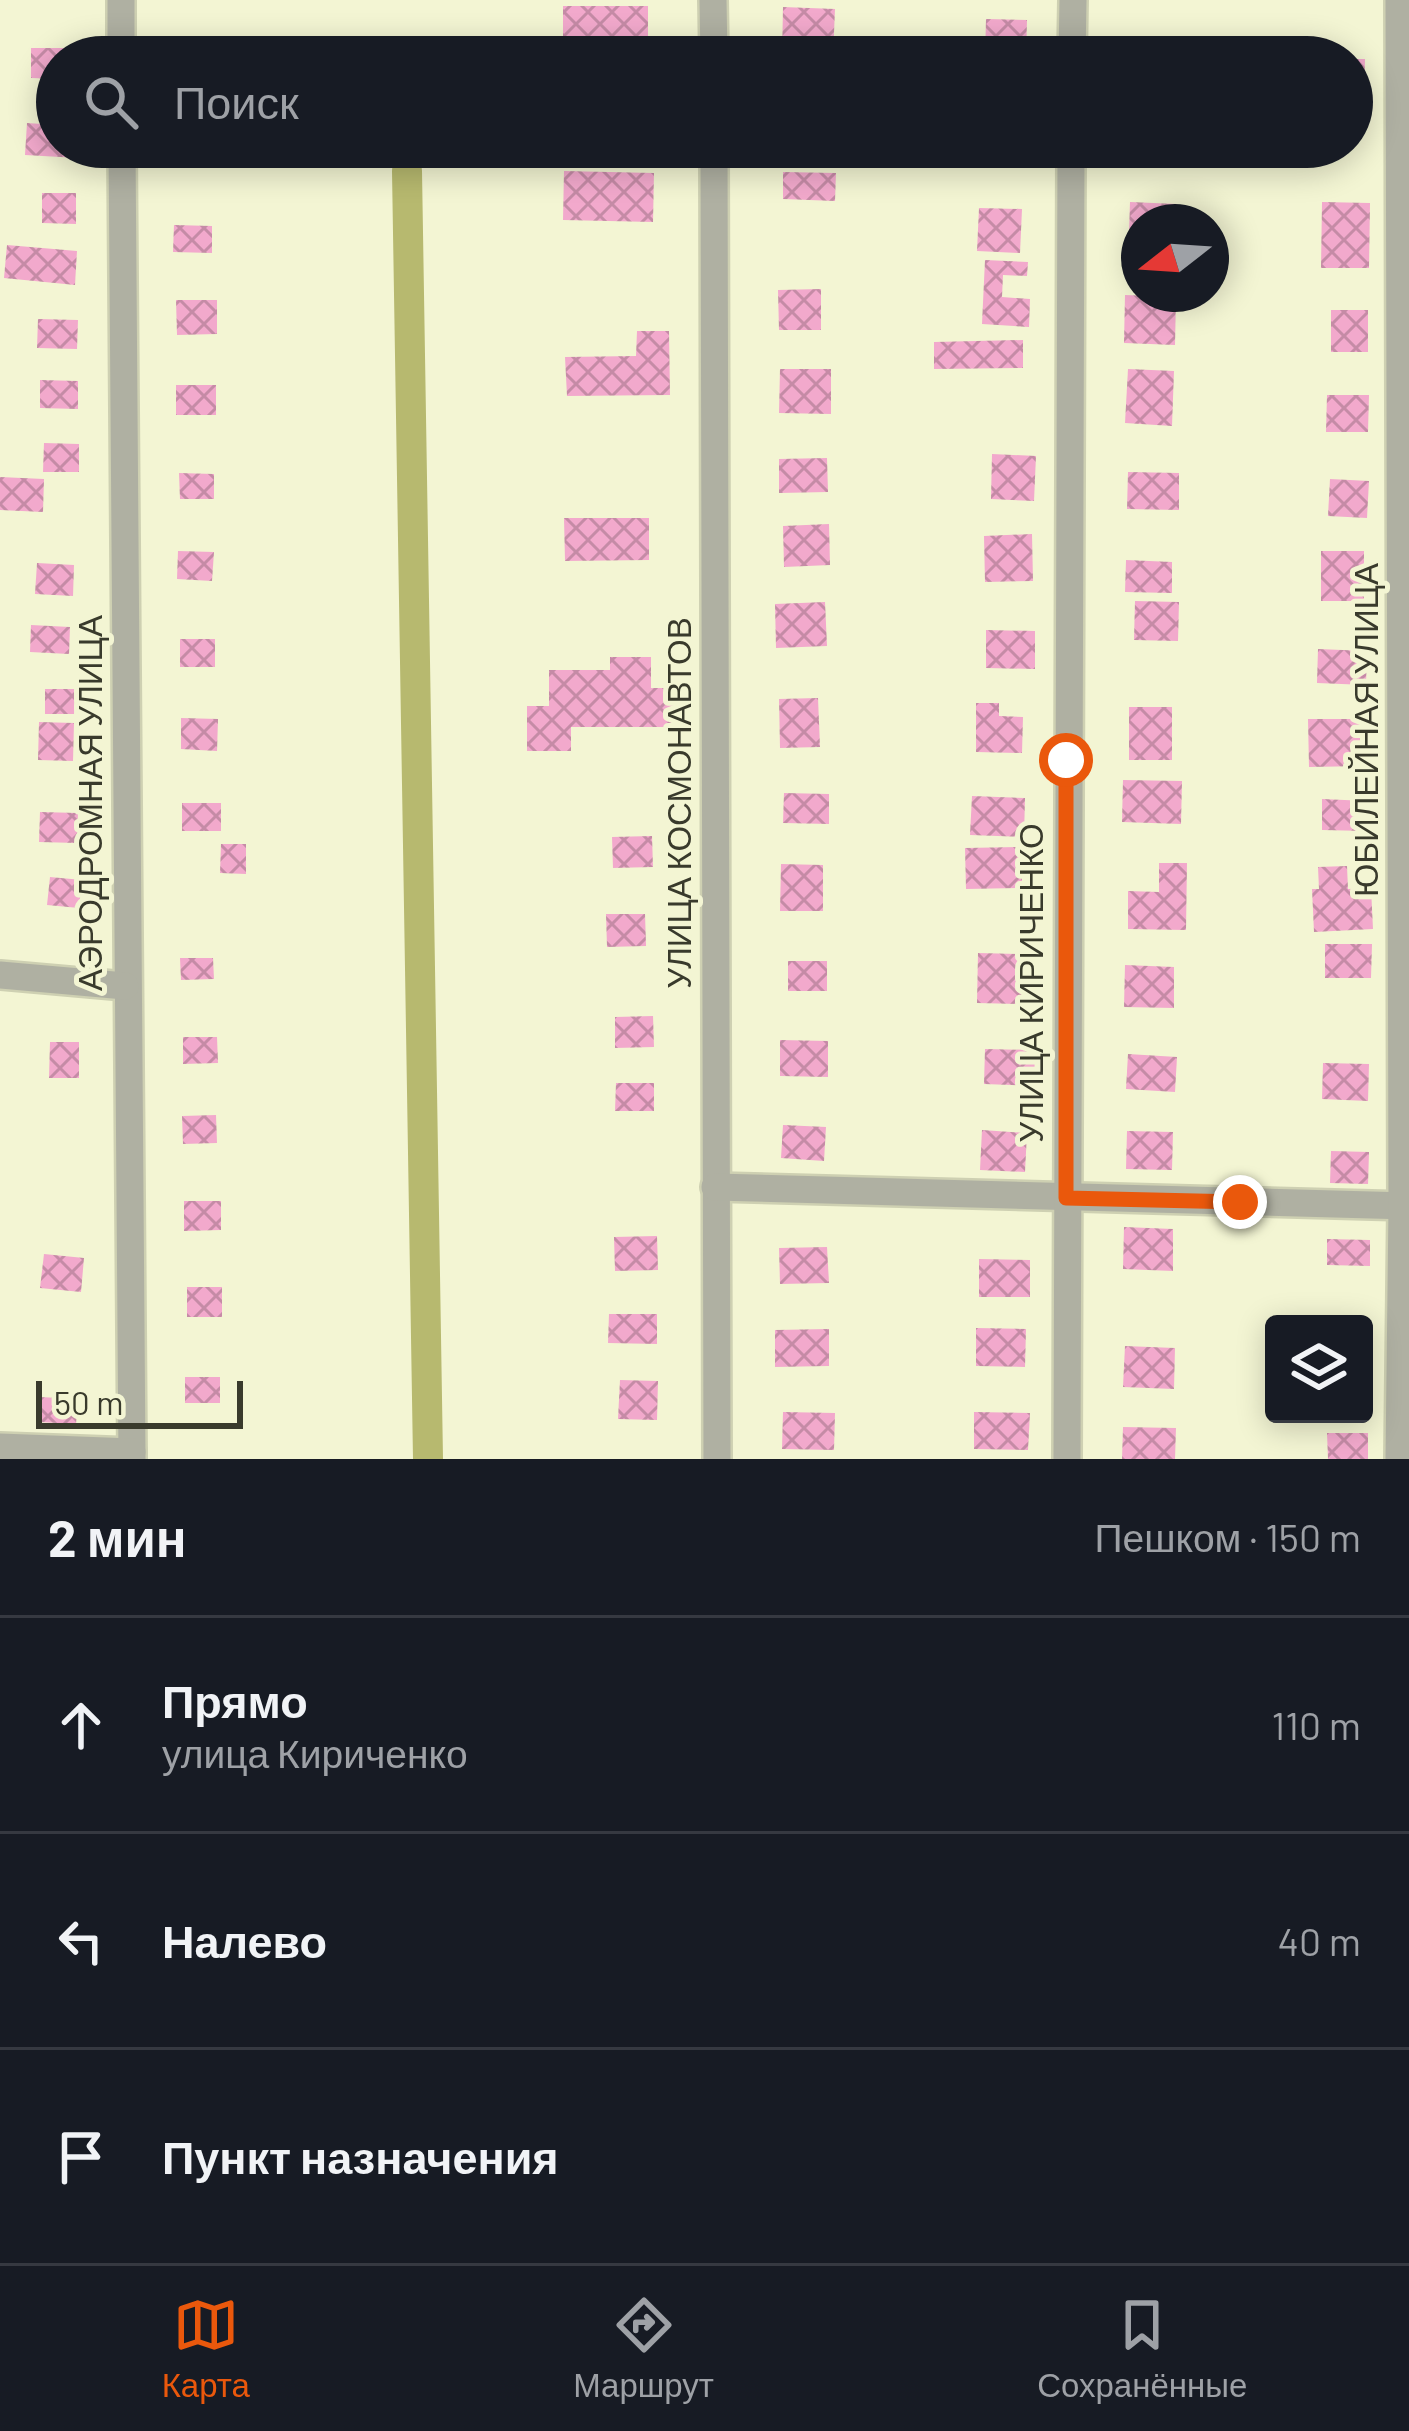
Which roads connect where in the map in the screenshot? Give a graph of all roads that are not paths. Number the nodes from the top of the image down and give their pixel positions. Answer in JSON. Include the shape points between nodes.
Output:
{"nodes":[{"id":1,"x":121,"y":0,"type":"edge"},
{"id":2,"x":713,"y":0,"type":"edge"},
{"id":3,"x":1073,"y":0,"type":"edge"},
{"id":4,"x":1399,"y":0,"type":"edge"},
{"id":5,"x":122,"y":36,"type":"edge"},
{"id":6,"x":713,"y":36,"type":"edge"},
{"id":7,"x":1072,"y":36,"type":"edge"},
{"id":8,"x":122,"y":168,"type":"edge"},
{"id":9,"x":714,"y":168,"type":"edge"},
{"id":10,"x":1071,"y":168,"type":"edge"},
{"id":11,"x":0,"y":975,"type":"edge"},
{"id":12,"x":125,"y":986,"type":"junction"},
{"id":13,"x":715,"y":1187,"type":"junction"},
{"id":14,"x":1066,"y":1198,"type":"junction"},
{"id":15,"x":1406,"y":1206,"type":"edge"},
{"id":16,"x":0,"y":1447,"type":"edge"},
{"id":17,"x":132,"y":1455,"type":"edge"},
{"id":18,"x":717,"y":1459,"type":"edge"},
{"id":19,"x":1067,"y":1459,"type":"edge"},
{"id":20,"x":1399,"y":1459,"type":"edge"}],
"edges":[{"from":1,"to":5,"type":"street"},
{"from":2,"to":6,"type":"street"},
{"from":3,"to":7,"type":"street"},
{"from":4,"to":15,"type":"street","name":"ЮБИЛЕЙНАЯ УЛИЦА"},
{"from":8,"to":12,"type":"street","name":"АЭРОДРОМНАЯ УЛИЦА"},
{"from":9,"to":13,"type":"street","name":"УЛИЦА КОСМОНАВТОВ"},
{"from":10,"to":14,"type":"street","name":"УЛИЦА КИРИЧЕНКО"},
{"from":11,"to":12,"type":"street"},
{"from":12,"to":17,"type":"street","name":"АЭРОДРОМНАЯ УЛИЦА"},
{"from":13,"to":14,"type":"street"},
{"from":13,"to":18,"type":"street","name":"УЛИЦА КОСМОНАВТОВ"},
{"from":14,"to":15,"type":"street"},
{"from":14,"to":19,"type":"street","name":"УЛИЦА КИРИЧЕНКО"},
{"from":15,"to":20,"type":"street","name":"ЮБИЛЕЙНАЯ УЛИЦА"},
{"from":16,"to":17,"type":"street"}]}
